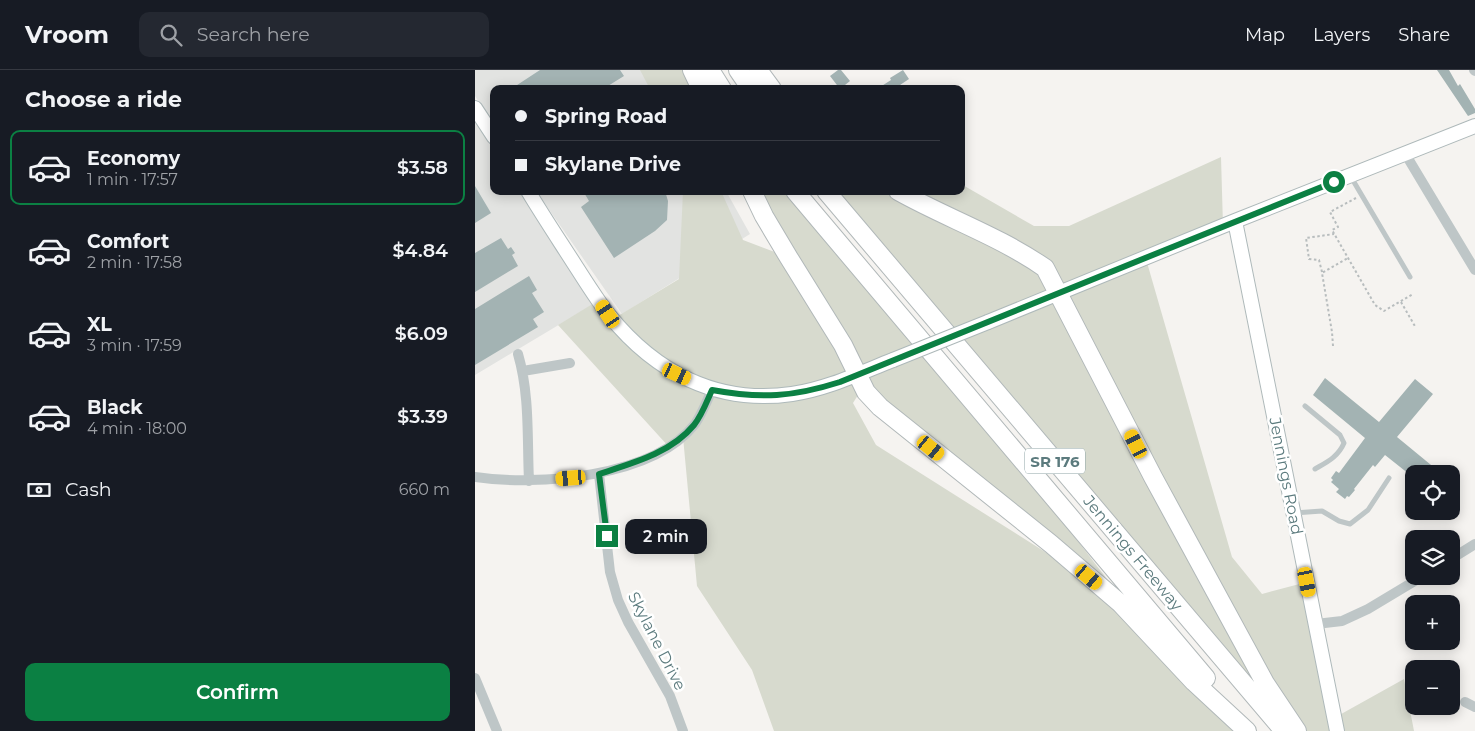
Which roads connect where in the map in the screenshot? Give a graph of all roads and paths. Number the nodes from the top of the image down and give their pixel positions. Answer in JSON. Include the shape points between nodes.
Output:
{"nodes":[{"id":1,"x":692,"y":70,"type":"edge"},
{"id":2,"x":710,"y":70,"type":"edge"},
{"id":3,"x":738,"y":70,"type":"edge"},
{"id":4,"x":758,"y":70,"type":"edge"},
{"id":5,"x":699,"y":85,"type":"edge"},
{"id":6,"x":719,"y":85,"type":"edge"},
{"id":7,"x":748,"y":85,"type":"edge"},
{"id":8,"x":770,"y":85,"type":"edge"},
{"id":9,"x":475,"y":108,"type":"edge"},
{"id":10,"x":1475,"y":126,"type":"edge"},
{"id":11,"x":490,"y":131,"type":"edge"},
{"id":12,"x":1407,"y":154,"type":"junction"},
{"id":13,"x":1351,"y":176,"type":"junction"},
{"id":14,"x":531,"y":195,"type":"edge"},
{"id":15,"x":754,"y":195,"type":"edge"},
{"id":16,"x":798,"y":195,"type":"edge"},
{"id":17,"x":830,"y":195,"type":"edge"},
{"id":18,"x":905,"y":195,"type":"edge"},
{"id":19,"x":1356,"y":198,"type":"dead end"},
{"id":20,"x":1235,"y":221,"type":"junction"},
{"id":21,"x":1334,"y":234,"type":"junction"},
{"id":22,"x":1348,"y":258,"type":"junction"},
{"id":23,"x":1475,"y":270,"type":"edge"},
{"id":24,"x":1322,"y":273,"type":"junction"},
{"id":25,"x":1410,"y":277,"type":"dead end"},
{"id":26,"x":1059,"y":294,"type":"junction"},
{"id":27,"x":1413,"y":294,"type":"dead end"},
{"id":28,"x":1401,"y":301,"type":"junction"},
{"id":29,"x":1416,"y":328,"type":"dead end"},
{"id":30,"x":1333,"y":346,"type":"dead end"},
{"id":31,"x":518,"y":354,"type":"dead end"},
{"id":32,"x":570,"y":363,"type":"dead end"},
{"id":33,"x":523,"y":371,"type":"junction"},
{"id":34,"x":857,"y":375,"type":"junction"},
{"id":35,"x":712,"y":390,"type":"junction"},
{"id":36,"x":1305,"y":406,"type":"dead end"},
{"id":37,"x":1315,"y":469,"type":"dead end"},
{"id":38,"x":599,"y":474,"type":"junction"},
{"id":39,"x":475,"y":477,"type":"edge"},
{"id":40,"x":1389,"y":478,"type":"dead end"},
{"id":41,"x":529,"y":481,"type":"junction"},
{"id":42,"x":1294,"y":513,"type":"junction"},
{"id":43,"x":1475,"y":544,"type":"edge"},
{"id":44,"x":1460,"y":553,"type":"edge"},
{"id":45,"x":1408,"y":585,"type":"edge"},
{"id":46,"x":1316,"y":624,"type":"junction"},
{"id":47,"x":475,"y":678,"type":"edge"},
{"id":48,"x":1465,"y":702,"type":"dead end"},
{"id":49,"x":1475,"y":707,"type":"edge"},
{"id":50,"x":1335,"y":724,"type":"edge"},
{"id":51,"x":497,"y":731,"type":"edge"},
{"id":52,"x":683,"y":731,"type":"edge"},
{"id":53,"x":1248,"y":731,"type":"edge"},
{"id":54,"x":1284,"y":731,"type":"edge"},
{"id":55,"x":1297,"y":731,"type":"edge"}],
"edges":[{"from":1,"to":5,"type":"highway"},
{"from":2,"to":6,"type":"highway"},
{"from":3,"to":7,"type":"highway"},
{"from":4,"to":8,"type":"highway"},
{"from":9,"to":11,"type":"street"},
{"from":10,"to":12,"type":"street"},
{"from":12,"to":13,"type":"street"},
{"from":12,"to":23,"type":"street"},
{"from":13,"to":20,"type":"street"},
{"from":13,"to":25,"type":"lane"},
{"from":14,"to":35,"type":"street","via":[[595,295],[626,335],[663,366]]},
{"from":15,"to":34,"type":"highway","via":[[843,345]]},
{"from":16,"to":53,"type":"highway","name":"Jennings Freeway","number":"SR 176"},
{"from":17,"to":54,"type":"highway","name":"Jennings Freeway","number":"SR 176"},
{"from":18,"to":26,"type":"highway","via":[[1025,254],[1045,268]]},
{"from":19,"to":21,"type":"path","via":[[1329,212],[1338,227],[1332,230]]},
{"from":20,"to":26,"type":"street"},
{"from":20,"to":42,"type":"street","name":"Jennings Road"},
{"from":21,"to":22,"type":"path"},
{"from":21,"to":24,"type":"path","via":[[1306,238],[1309,260],[1319,260]]},
{"from":22,"to":24,"type":"path"},
{"from":22,"to":28,"type":"path","via":[[1375,305],[1384,311]]},
{"from":24,"to":30,"type":"path"},
{"from":26,"to":34,"type":"street","bridge":true},
{"from":26,"to":55,"type":"highway","via":[[1153,477],[1265,683]]},
{"from":27,"to":28,"type":"path"},
{"from":28,"to":29,"type":"path"},
{"from":31,"to":33,"type":"street"},
{"from":32,"to":33,"type":"street"},
{"from":33,"to":41,"type":"street","via":[[527,398]]},
{"from":34,"to":35,"type":"street","via":[[793,394],[758,396]]},
{"from":34,"to":53,"type":"highway","via":[[866,392],[880,407],[1121,604],[1194,682]]},
{"from":35,"to":38,"type":"street","via":[[695,424],[669,447]]},
{"from":36,"to":37,"type":"lane","via":[[1340,435],[1344,443],[1334,458]]},
{"from":38,"to":41,"type":"street"},
{"from":38,"to":52,"type":"street","name":"Skylane Drive","via":[[611,572],[618,600],[670,696]]},
{"from":39,"to":41,"type":"street"},
{"from":40,"to":42,"type":"lane","via":[[1367,510],[1350,524],[1322,511]]},
{"from":42,"to":46,"type":"street","name":"Jennings Road"},
{"from":43,"to":44,"type":"street"},
{"from":45,"to":46,"type":"street","via":[[1342,621]]},
{"from":46,"to":50,"type":"street","name":"Jennings Road"},
{"from":47,"to":51,"type":"street"},
{"from":48,"to":49,"type":"street"}]}
